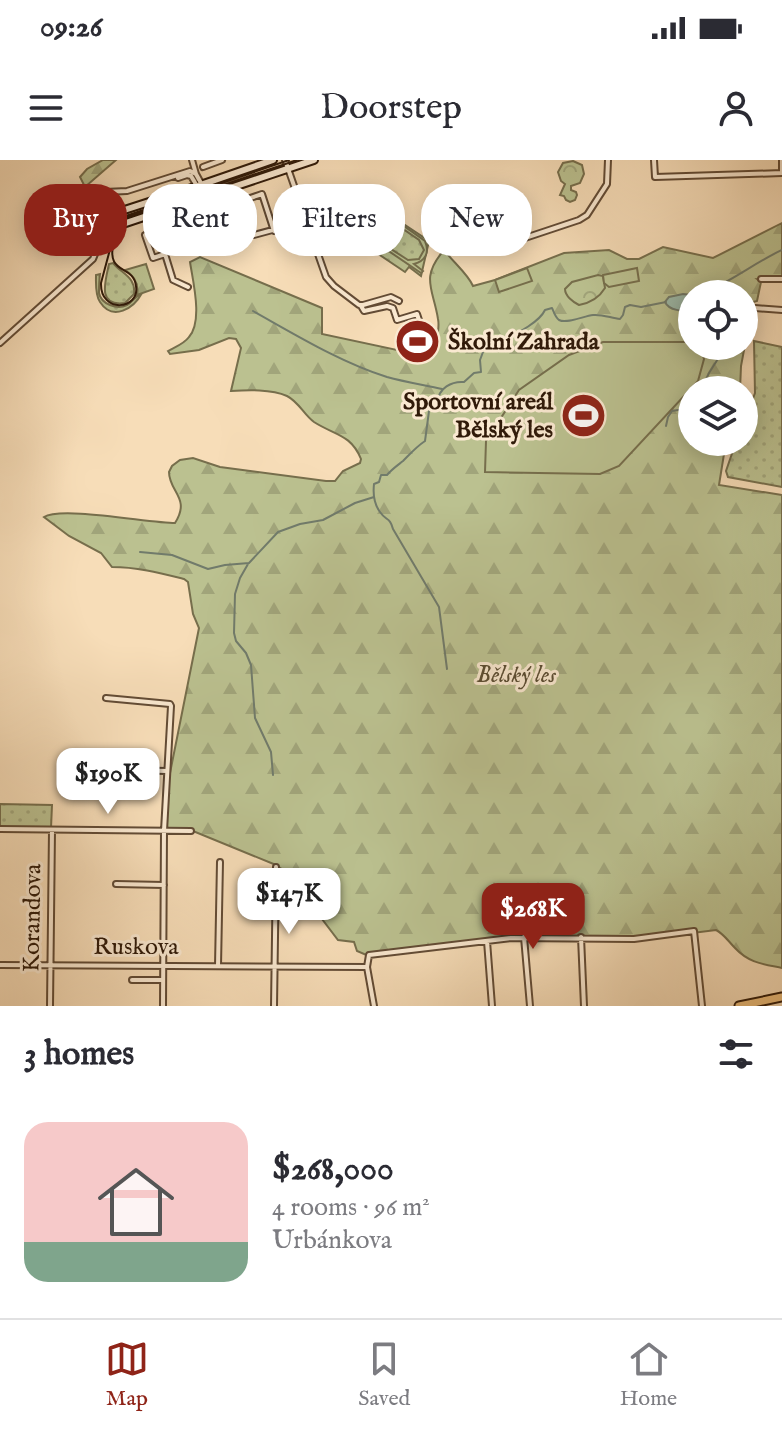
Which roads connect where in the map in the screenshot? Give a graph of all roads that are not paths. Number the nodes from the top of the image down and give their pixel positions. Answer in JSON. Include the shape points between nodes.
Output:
{"nodes":[{"id":1,"x":192,"y":160,"type":"edge"},
{"id":2,"x":222,"y":160,"type":"edge"},
{"id":3,"x":273,"y":160,"type":"edge"},
{"id":4,"x":314,"y":160,"type":"edge"},
{"id":5,"x":608,"y":160,"type":"edge"},
{"id":6,"x":654,"y":160,"type":"edge"},
{"id":7,"x":782,"y":160,"type":"edge"},
{"id":8,"x":287,"y":164,"type":"edge"},
{"id":9,"x":203,"y":167,"type":"dead end"},
{"id":10,"x":782,"y":172,"type":"edge"},
{"id":11,"x":196,"y":174,"type":"junction"},
{"id":12,"x":178,"y":178,"type":"dead end"},
{"id":13,"x":108,"y":182,"type":"dead end"},
{"id":14,"x":197,"y":184,"type":"edge"},
{"id":15,"x":198,"y":184,"type":"edge"},
{"id":16,"x":205,"y":184,"type":"edge"},
{"id":17,"x":232,"y":184,"type":"edge"},
{"id":18,"x":294,"y":184,"type":"edge"},
{"id":19,"x":257,"y":196,"type":"edge"},
{"id":20,"x":273,"y":228,"type":"edge"},
{"id":21,"x":532,"y":236,"type":"edge"},
{"id":22,"x":94,"y":256,"type":"edge"},
{"id":23,"x":166,"y":256,"type":"edge"},
{"id":24,"x":318,"y":256,"type":"edge"},
{"id":25,"x":761,"y":279,"type":"dead end"},
{"id":26,"x":782,"y":279,"type":"edge"},
{"id":27,"x":188,"y":287,"type":"dead end"},
{"id":28,"x":399,"y":301,"type":"dead end"},
{"id":29,"x":359,"y":305,"type":"junction"},
{"id":30,"x":758,"y":308,"type":"edge"},
{"id":31,"x":782,"y":310,"type":"edge"},
{"id":32,"x":422,"y":329,"type":"dead end"},
{"id":33,"x":0,"y":343,"type":"edge"},
{"id":34,"x":106,"y":698,"type":"dead end"},
{"id":35,"x":79,"y":769,"type":"dead end"},
{"id":36,"x":167,"y":771,"type":"junction"},
{"id":37,"x":0,"y":829,"type":"edge"},
{"id":38,"x":52,"y":830,"type":"junction"},
{"id":39,"x":164,"y":831,"type":"junction"},
{"id":40,"x":191,"y":831,"type":"dead end"},
{"id":41,"x":220,"y":862,"type":"dead end"},
{"id":42,"x":276,"y":867,"type":"dead end"},
{"id":43,"x":116,"y":884,"type":"dead end"},
{"id":44,"x":164,"y":885,"type":"junction"},
{"id":45,"x":524,"y":937,"type":"junction"},
{"id":46,"x":581,"y":937,"type":"junction"},
{"id":47,"x":487,"y":940,"type":"junction"},
{"id":48,"x":0,"y":965,"type":"edge"},
{"id":49,"x":50,"y":965,"type":"junction"},
{"id":50,"x":163,"y":965,"type":"junction"},
{"id":51,"x":218,"y":966,"type":"junction"},
{"id":52,"x":274,"y":967,"type":"junction"},
{"id":53,"x":367,"y":967,"type":"junction"},
{"id":54,"x":132,"y":980,"type":"dead end"},
{"id":55,"x":163,"y":980,"type":"junction"},
{"id":56,"x":782,"y":997,"type":"edge"},
{"id":57,"x":50,"y":1006,"type":"edge"},
{"id":58,"x":163,"y":1006,"type":"edge"},
{"id":59,"x":274,"y":1006,"type":"edge"},
{"id":60,"x":374,"y":1006,"type":"edge"},
{"id":61,"x":492,"y":1006,"type":"edge"},
{"id":62,"x":530,"y":1006,"type":"edge"},
{"id":63,"x":584,"y":1006,"type":"edge"},
{"id":64,"x":702,"y":1006,"type":"edge"},
{"id":65,"x":739,"y":1006,"type":"edge"}],
"edges":[{"from":1,"to":11,"type":"street"},
{"from":2,"to":9,"type":"street"},
{"from":3,"to":16,"type":"street"},
{"from":4,"to":8,"type":"street"},
{"from":5,"to":21,"type":"street","via":[[607,184],[587,215]]},
{"from":6,"to":10,"type":"street","via":[[655,177]]},
{"from":7,"to":10,"type":"street"},
{"from":8,"to":17,"type":"street"},
{"from":8,"to":18,"type":"street"},
{"from":11,"to":13,"type":"street","via":[[190,171],[127,191],[108,192]]},
{"from":11,"to":15,"type":"street"},
{"from":12,"to":14,"type":"street","via":[[191,176]]},
{"from":19,"to":20,"type":"street","via":[[262,194]]},
{"from":22,"to":33,"type":"street"},
{"from":23,"to":27,"type":"street","via":[[173,280]]},
{"from":24,"to":29,"type":"street","via":[[326,277]]},
{"from":25,"to":26,"type":"street"},
{"from":28,"to":29,"type":"street","via":[[391,297]]},
{"from":29,"to":32,"type":"street","via":[[364,311],[393,308],[397,320],[417,314]]},
{"from":30,"to":31,"type":"street"},
{"from":34,"to":36,"type":"street","via":[[170,704]]},
{"from":35,"to":36,"type":"street"},
{"from":36,"to":39,"type":"street"},
{"from":37,"to":38,"type":"street"},
{"from":38,"to":39,"type":"street"},
{"from":38,"to":49,"type":"street","name":"Korandova"},
{"from":39,"to":40,"type":"street"},
{"from":39,"to":44,"type":"street"},
{"from":41,"to":51,"type":"street"},
{"from":42,"to":52,"type":"street"},
{"from":43,"to":44,"type":"street"},
{"from":44,"to":50,"type":"street"},
{"from":45,"to":46,"type":"street"},
{"from":45,"to":47,"type":"street"},
{"from":45,"to":62,"type":"street"},
{"from":46,"to":63,"type":"street"},
{"from":46,"to":64,"type":"street","via":[[634,939],[694,931]]},
{"from":47,"to":53,"type":"street","via":[[369,955]]},
{"from":47,"to":61,"type":"street"},
{"from":48,"to":49,"type":"street","name":"Ruskova"},
{"from":49,"to":50,"type":"street","name":"Ruskova"},
{"from":49,"to":57,"type":"street","name":"Korandova"},
{"from":50,"to":51,"type":"street","name":"Ruskova"},
{"from":50,"to":55,"type":"street"},
{"from":51,"to":52,"type":"street","name":"Ruskova"},
{"from":52,"to":53,"type":"street","name":"Ruskova"},
{"from":52,"to":59,"type":"street"},
{"from":53,"to":60,"type":"street"},
{"from":54,"to":55,"type":"street"},
{"from":55,"to":58,"type":"street"},
{"from":56,"to":65,"type":"main road"}]}
